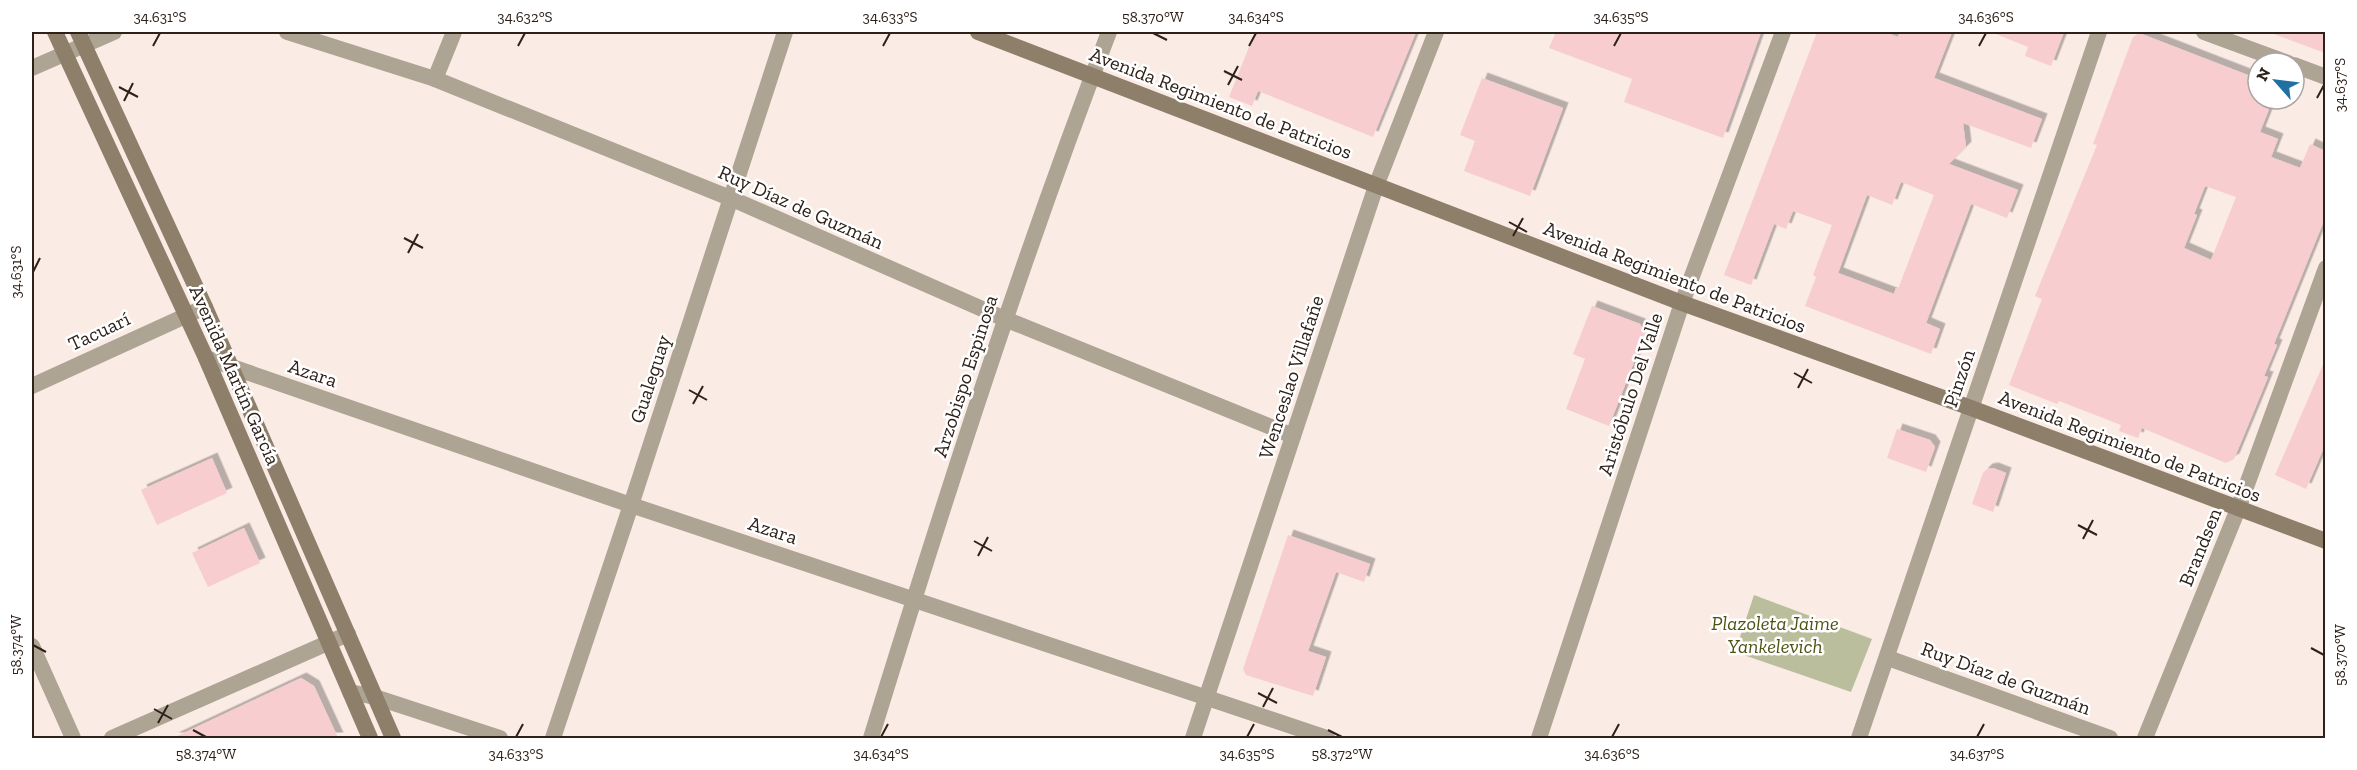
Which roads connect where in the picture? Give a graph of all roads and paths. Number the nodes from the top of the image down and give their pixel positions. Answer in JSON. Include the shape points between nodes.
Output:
{"nodes":[{"id":1,"x":55,"y":32,"type":"edge"},
{"id":2,"x":114,"y":32,"type":"edge"},
{"id":3,"x":287,"y":32,"type":"edge"},
{"id":4,"x":454,"y":32,"type":"edge"},
{"id":5,"x":785,"y":32,"type":"edge"},
{"id":6,"x":978,"y":32,"type":"edge"},
{"id":7,"x":1109,"y":32,"type":"edge"},
{"id":8,"x":1436,"y":32,"type":"edge"},
{"id":9,"x":1783,"y":32,"type":"edge"},
{"id":10,"x":2099,"y":32,"type":"edge"},
{"id":11,"x":2204,"y":32,"type":"edge"},
{"id":12,"x":81,"y":38,"type":"edge"},
{"id":13,"x":2255,"y":51,"type":"edge"},
{"id":14,"x":65,"y":53,"type":"junction"},
{"id":15,"x":32,"y":68,"type":"edge"},
{"id":16,"x":2306,"y":70,"type":"edge"},
{"id":17,"x":1092,"y":76,"type":"junction"},
{"id":18,"x":2325,"y":77,"type":"edge"},
{"id":19,"x":435,"y":79,"type":"junction"},
{"id":20,"x":1376,"y":186,"type":"junction"},
{"id":21,"x":730,"y":198,"type":"junction"},
{"id":22,"x":2325,"y":268,"type":"edge"},
{"id":23,"x":1682,"y":303,"type":"junction"},
{"id":24,"x":205,"y":307,"type":"junction"},
{"id":25,"x":185,"y":315,"type":"junction"},
{"id":26,"x":1005,"y":319,"type":"junction"},
{"id":27,"x":206,"y":358,"type":"junction"},
{"id":28,"x":230,"y":367,"type":"junction"},
{"id":29,"x":32,"y":386,"type":"edge"},
{"id":30,"x":1971,"y":408,"type":"junction"},
{"id":31,"x":1293,"y":436,"type":"junction"},
{"id":32,"x":632,"y":505,"type":"junction"},
{"id":33,"x":2238,"y":509,"type":"junction"},
{"id":34,"x":2325,"y":541,"type":"edge"},
{"id":35,"x":914,"y":599,"type":"junction"},
{"id":36,"x":348,"y":634,"type":"junction"},
{"id":37,"x":328,"y":642,"type":"junction"},
{"id":38,"x":32,"y":646,"type":"edge"},
{"id":39,"x":1887,"y":658,"type":"junction"},
{"id":40,"x":350,"y":692,"type":"junction"},
{"id":41,"x":375,"y":697,"type":"junction"},
{"id":42,"x":1206,"y":698,"type":"junction"},
{"id":43,"x":73,"y":738,"type":"edge"},
{"id":44,"x":111,"y":738,"type":"edge"},
{"id":45,"x":370,"y":738,"type":"edge"},
{"id":46,"x":393,"y":738,"type":"edge"},
{"id":47,"x":500,"y":738,"type":"edge"},
{"id":48,"x":553,"y":738,"type":"edge"},
{"id":49,"x":871,"y":738,"type":"edge"},
{"id":50,"x":1193,"y":738,"type":"edge"},
{"id":51,"x":1327,"y":738,"type":"edge"},
{"id":52,"x":1539,"y":738,"type":"edge"},
{"id":53,"x":1858,"y":738,"type":"edge"},
{"id":54,"x":2110,"y":738,"type":"edge"},
{"id":55,"x":2145,"y":738,"type":"edge"}],
"edges":[{"from":1,"to":14,"type":"main road","name":"Avenida Martín García"},
{"from":2,"to":12,"type":"street"},
{"from":3,"to":19,"type":"street","name":"Ruy Díaz de Guzmán"},
{"from":4,"to":19,"type":"street"},
{"from":5,"to":21,"type":"street","name":"Gualeguay"},
{"from":6,"to":17,"type":"main road","name":"Avenida Regimiento de Patricios"},
{"from":7,"to":17,"type":"street","name":"Arzobispo Espinosa"},
{"from":8,"to":20,"type":"street","name":"Wenceslao Villafañe"},
{"from":9,"to":23,"type":"street","name":"Aristóbulo Del Valle"},
{"from":10,"to":30,"type":"street","name":"Pinzón"},
{"from":11,"to":13,"type":"street"},
{"from":12,"to":14,"type":"street"},
{"from":12,"to":24,"type":"main road","name":"Avenida Martín García"},
{"from":14,"to":15,"type":"street"},
{"from":14,"to":25,"type":"main road","name":"Avenida Martín García"},
{"from":16,"to":18,"type":"street"},
{"from":17,"to":20,"type":"main road","name":"Avenida Regimiento de Patricios"},
{"from":17,"to":26,"type":"street","name":"Arzobispo Espinosa"},
{"from":19,"to":21,"type":"street","name":"Ruy Díaz de Guzmán"},
{"from":20,"to":23,"type":"main road","name":"Avenida Regimiento de Patricios"},
{"from":20,"to":31,"type":"street","name":"Wenceslao Villafañe"},
{"from":21,"to":26,"type":"street","name":"Ruy Díaz de Guzmán"},
{"from":21,"to":32,"type":"street","name":"Gualeguay"},
{"from":22,"to":33,"type":"street","name":"Brandsen"},
{"from":23,"to":30,"type":"main road","name":"Avenida Regimiento de Patricios"},
{"from":23,"to":52,"type":"street","name":"Aristóbulo Del Valle"},
{"from":24,"to":25,"type":"street","name":"Tacuarí"},
{"from":24,"to":28,"type":"main road","name":"Avenida Martín García"},
{"from":25,"to":27,"type":"main road","name":"Avenida Martín García"},
{"from":25,"to":29,"type":"street","name":"Tacuarí"},
{"from":26,"to":31,"type":"street","name":"Ruy Díaz de Guzmán"},
{"from":26,"to":35,"type":"street","name":"Arzobispo Espinosa"},
{"from":27,"to":28,"type":"street","name":"Azara"},
{"from":27,"to":37,"type":"main road","name":"Avenida Martín García"},
{"from":28,"to":32,"type":"street","name":"Azara"},
{"from":28,"to":36,"type":"main road","name":"Avenida Martín García"},
{"from":30,"to":33,"type":"main road","name":"Avenida Regimiento de Patricios"},
{"from":30,"to":39,"type":"street","name":"Pinzón"},
{"from":31,"to":42,"type":"street","name":"Wenceslao Villafañe"},
{"from":32,"to":35,"type":"street","name":"Azara"},
{"from":32,"to":48,"type":"street","name":"Gualeguay"},
{"from":33,"to":34,"type":"main road","name":"Avenida Regimiento de Patricios"},
{"from":33,"to":55,"type":"street","name":"Brandsen"},
{"from":35,"to":42,"type":"street","name":"Azara"},
{"from":35,"to":49,"type":"street","name":"Arzobispo Espinosa"},
{"from":36,"to":37,"type":"street"},
{"from":36,"to":41,"type":"main road","name":"Avenida Martín García"},
{"from":37,"to":40,"type":"main road","name":"Avenida Martín García"},
{"from":37,"to":44,"type":"street"},
{"from":38,"to":43,"type":"street"},
{"from":39,"to":53,"type":"street","name":"Pinzón"},
{"from":39,"to":54,"type":"street","name":"Ruy Díaz de Guzmán"},
{"from":40,"to":41,"type":"street"},
{"from":40,"to":45,"type":"main road","name":"Avenida Martín García"},
{"from":41,"to":46,"type":"main road","name":"Avenida Martín García"},
{"from":41,"to":47,"type":"street"},
{"from":42,"to":50,"type":"street","name":"Wenceslao Villafañe"},
{"from":42,"to":51,"type":"street","name":"Azara"}]}
